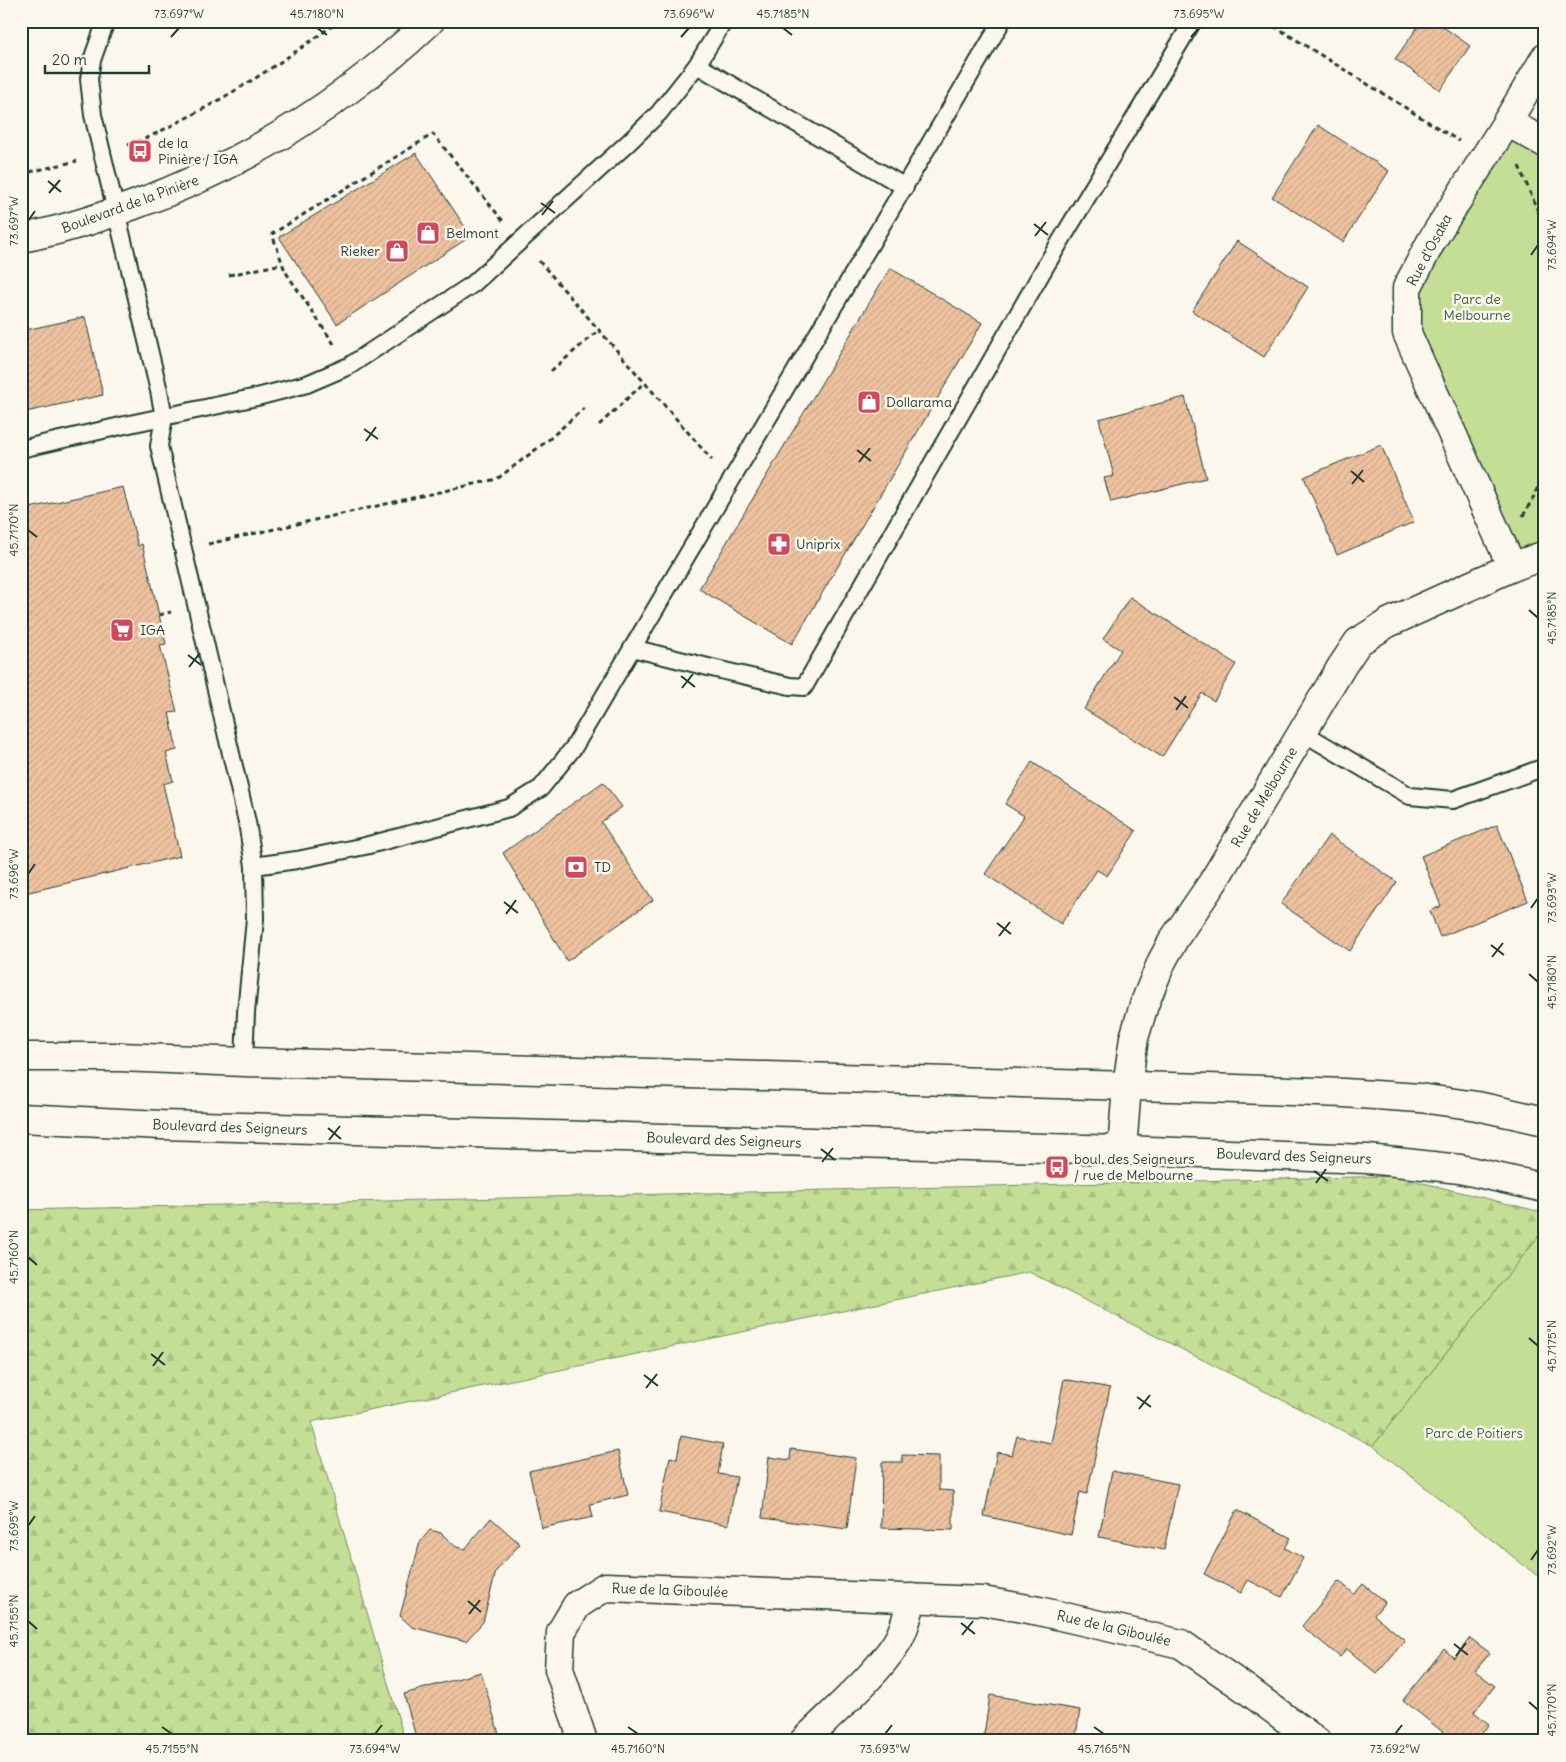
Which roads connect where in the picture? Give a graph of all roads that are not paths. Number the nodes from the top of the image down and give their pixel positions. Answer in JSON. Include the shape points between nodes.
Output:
{"nodes":[{"id":1,"x":106,"y":21,"type":"edge"},
{"id":2,"x":430,"y":21,"type":"edge"},
{"id":3,"x":724,"y":21,"type":"edge"},
{"id":4,"x":1002,"y":21,"type":"edge"},
{"id":5,"x":1193,"y":21,"type":"edge"},
{"id":6,"x":1545,"y":58,"type":"edge"},
{"id":7,"x":697,"y":65,"type":"junction"},
{"id":8,"x":1506,"y":125,"type":"junction"},
{"id":9,"x":1545,"y":143,"type":"edge"},
{"id":10,"x":905,"y":187,"type":"junction"},
{"id":11,"x":115,"y":212,"type":"junction"},
{"id":12,"x":21,"y":238,"type":"edge"},
{"id":13,"x":164,"y":417,"type":"junction"},
{"id":14,"x":21,"y":449,"type":"edge"},
{"id":15,"x":1545,"y":555,"type":"edge"},
{"id":16,"x":1508,"y":558,"type":"junction"},
{"id":17,"x":632,"y":648,"type":"junction"},
{"id":18,"x":1302,"y":732,"type":"junction"},
{"id":19,"x":1545,"y":767,"type":"edge"},
{"id":20,"x":254,"y":866,"type":"junction"},
{"id":21,"x":21,"y":1057,"type":"edge"},
{"id":22,"x":244,"y":1062,"type":"junction"},
{"id":23,"x":1127,"y":1086,"type":"junction"},
{"id":24,"x":21,"y":1118,"type":"edge"},
{"id":25,"x":1545,"y":1120,"type":"edge"},
{"id":26,"x":1122,"y":1150,"type":"junction"},
{"id":27,"x":1545,"y":1188,"type":"edge"},
{"id":28,"x":912,"y":1598,"type":"junction"},
{"id":29,"x":584,"y":1741,"type":"edge"},
{"id":30,"x":804,"y":1741,"type":"edge"},
{"id":31,"x":1316,"y":1741,"type":"edge"}],
"edges":[{"from":1,"to":11,"type":"lane","via":[[89,79],[93,115]]},
{"from":2,"to":11,"type":"street","name":"Boulevard de la Pinière","via":[[360,83],[286,134],[185,185]]},
{"from":3,"to":7,"type":"lane"},
{"from":4,"to":10,"type":"lane"},
{"from":5,"to":17,"type":"lane","via":[[1045,267],[804,687]]},
{"from":6,"to":8,"type":"street","name":"Rue d'Osaka"},
{"from":7,"to":10,"type":"lane"},
{"from":7,"to":13,"type":"lane","via":[[659,113],[473,284],[349,366],[307,384]]},
{"from":8,"to":9,"type":"street"},
{"from":8,"to":16,"type":"street","name":"Rue d'Osaka","via":[[1432,240],[1407,288],[1407,332]]},
{"from":10,"to":17,"type":"lane"},
{"from":11,"to":12,"type":"street","name":"Boulevard de la Pinière","via":[[61,230]]},
{"from":11,"to":13,"type":"lane"},
{"from":13,"to":14,"type":"lane"},
{"from":13,"to":20,"type":"lane","via":[[160,446],[247,822]]},
{"from":15,"to":16,"type":"street","name":"Rue de Melbourne"},
{"from":16,"to":18,"type":"street","name":"Rue de Melbourne","via":[[1358,642]]},
{"from":17,"to":20,"type":"lane","via":[[574,747],[541,788],[509,808],[365,846]]},
{"from":18,"to":19,"type":"lane","via":[[1410,796],[1453,800]]},
{"from":18,"to":23,"type":"street","name":"Rue de Melbourne","via":[[1162,961],[1134,1038]]},
{"from":20,"to":22,"type":"lane","via":[[255,919]]},
{"from":21,"to":22,"type":"street"},
{"from":22,"to":23,"type":"street"},
{"from":23,"to":25,"type":"street","via":[[1335,1092],[1420,1098]]},
{"from":23,"to":26,"type":"street","name":"Rue de Melbourne"},
{"from":24,"to":26,"type":"street","name":"Boulevard des Seigneurs","via":[[254,1128]]},
{"from":26,"to":27,"type":"street","name":"Boulevard des Seigneurs","via":[[1377,1159],[1460,1170]]},
{"from":28,"to":29,"type":"street","name":"Rue de la Giboulée","via":[[606,1587],[577,1605],[561,1632],[559,1669]]},
{"from":28,"to":30,"type":"street","via":[[898,1641],[879,1666]]},
{"from":28,"to":31,"type":"street","name":"Rue de la Giboulée","via":[[983,1601],[1182,1644]]}]}
